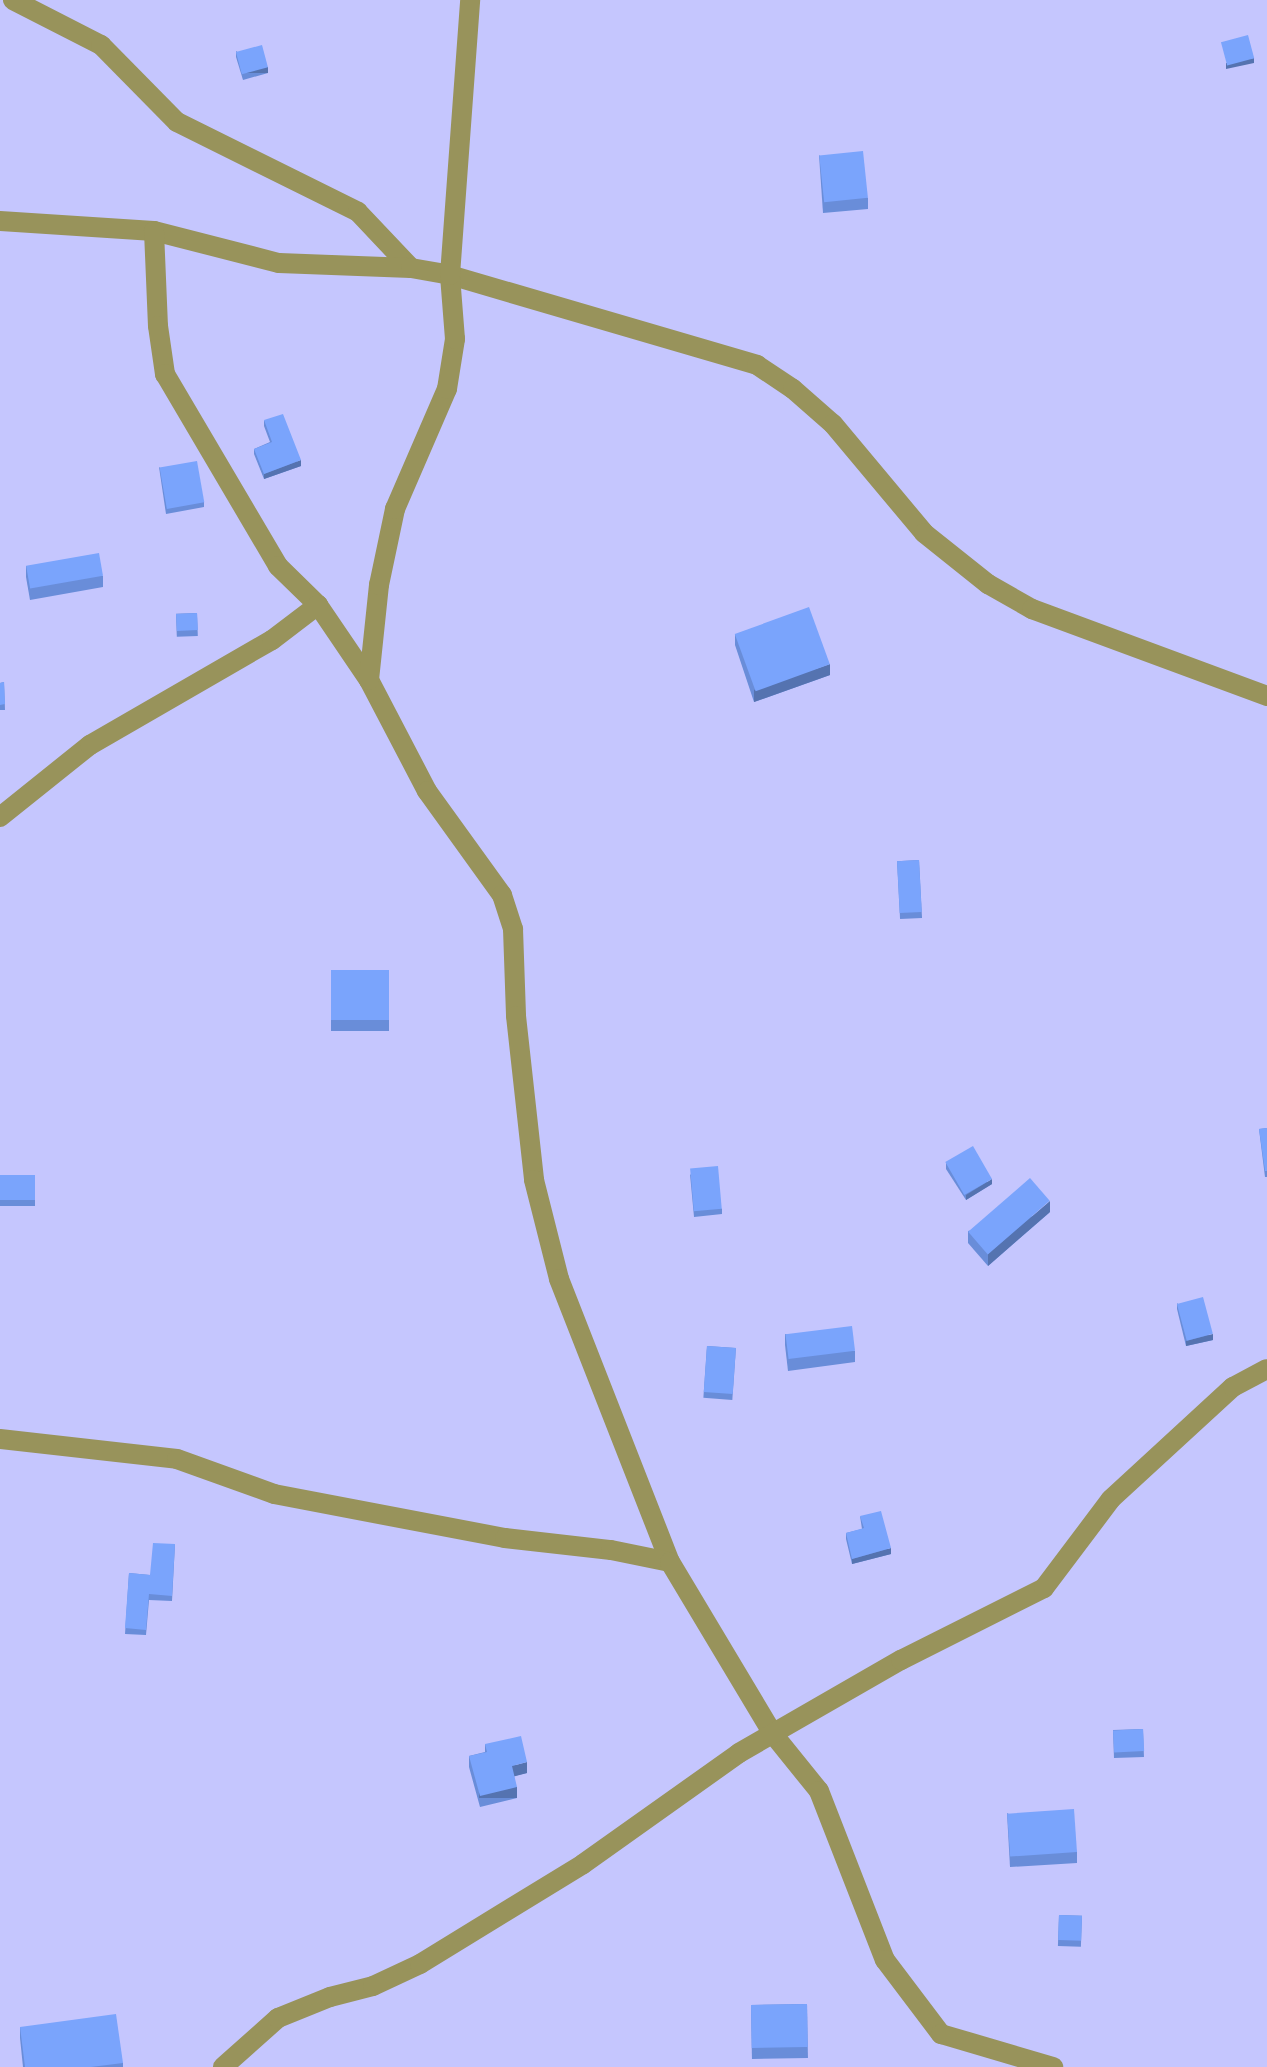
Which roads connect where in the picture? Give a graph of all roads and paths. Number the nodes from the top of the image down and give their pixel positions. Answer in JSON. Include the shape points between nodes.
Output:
{"nodes":[{"id":1,"x":13,"y":0,"type":"edge"},
{"id":2,"x":470,"y":0,"type":"edge"},
{"id":3,"x":0,"y":221,"type":"edge"},
{"id":4,"x":154,"y":231,"type":"junction"},
{"id":5,"x":411,"y":268,"type":"junction"},
{"id":6,"x":450,"y":275,"type":"junction"},
{"id":7,"x":318,"y":605,"type":"junction"},
{"id":8,"x":369,"y":680,"type":"junction"},
{"id":9,"x":1267,"y":696,"type":"edge"},
{"id":10,"x":0,"y":817,"type":"edge"},
{"id":11,"x":1267,"y":1369,"type":"edge"},
{"id":12,"x":0,"y":1439,"type":"edge"},
{"id":13,"x":670,"y":1562,"type":"junction"},
{"id":14,"x":773,"y":1734,"type":"junction"},
{"id":15,"x":223,"y":2067,"type":"edge"},
{"id":16,"x":1053,"y":2067,"type":"edge"}],
"edges":[{"from":1,"to":5,"type":"street","via":[[101,45],[177,122],[358,212]]},
{"from":2,"to":6,"type":"street"},
{"from":3,"to":4,"type":"street"},
{"from":4,"to":5,"type":"street","via":[[279,263]]},
{"from":4,"to":7,"type":"street","via":[[165,374],[278,566]]},
{"from":5,"to":6,"type":"street"},
{"from":6,"to":8,"type":"street","via":[[455,339],[447,389],[395,509],[379,585]]},
{"from":6,"to":9,"type":"street","via":[[757,365],[833,424],[924,533],[988,584],[1032,609]]},
{"from":7,"to":8,"type":"street"},
{"from":7,"to":10,"type":"street","via":[[272,640],[90,745]]},
{"from":8,"to":13,"type":"street","via":[[427,791],[502,895],[513,929],[516,1016],[534,1180],[559,1279]]},
{"from":11,"to":14,"type":"street","via":[[1233,1387],[1111,1499],[1044,1588],[901,1660]]},
{"from":12,"to":13,"type":"street","via":[[154,1454],[274,1494],[505,1538]]},
{"from":13,"to":14,"type":"street"},
{"from":14,"to":15,"type":"street","via":[[583,1864],[420,1964],[278,2018]]},
{"from":14,"to":16,"type":"street","via":[[819,1791],[885,1960],[941,2034]]}]}
